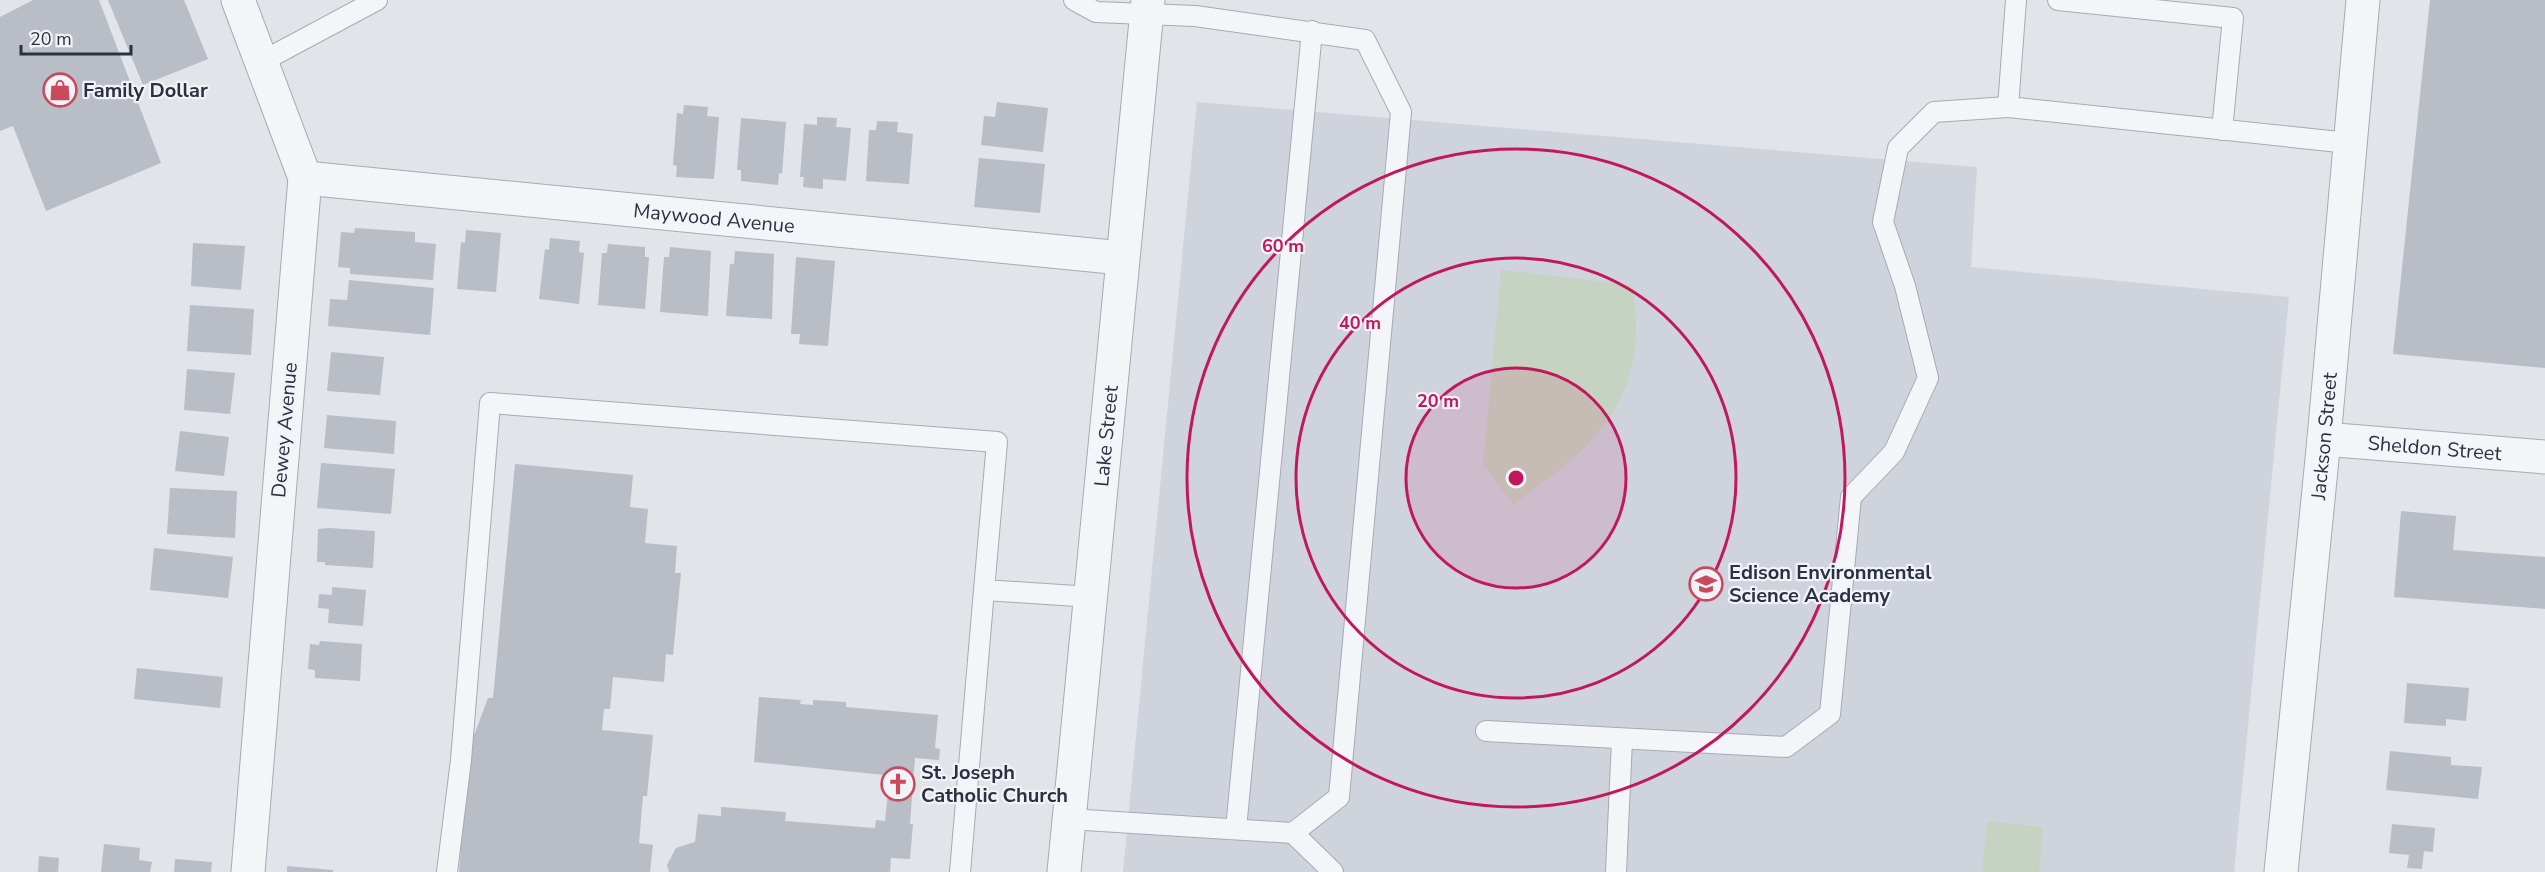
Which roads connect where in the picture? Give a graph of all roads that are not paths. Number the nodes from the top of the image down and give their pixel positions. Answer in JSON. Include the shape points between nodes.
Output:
{"nodes":[{"id":1,"x":238,"y":0,"type":"edge"},
{"id":2,"x":377,"y":0,"type":"edge"},
{"id":3,"x":1074,"y":0,"type":"edge"},
{"id":4,"x":2016,"y":0,"type":"edge"},
{"id":5,"x":2058,"y":0,"type":"edge"},
{"id":6,"x":2363,"y":0,"type":"edge"},
{"id":7,"x":1148,"y":6,"type":"edge"},
{"id":8,"x":1312,"y":31,"type":"junction"},
{"id":9,"x":261,"y":62,"type":"junction"},
{"id":10,"x":2008,"y":107,"type":"junction"},
{"id":11,"x":2222,"y":130,"type":"junction"},
{"id":12,"x":2349,"y":143,"type":"junction"},
{"id":13,"x":305,"y":178,"type":"junction"},
{"id":14,"x":1122,"y":258,"type":"junction"},
{"id":15,"x":2325,"y":439,"type":"junction"},
{"id":16,"x":2545,"y":456,"type":"edge"},
{"id":17,"x":984,"y":590,"type":"junction"},
{"id":18,"x":1090,"y":597,"type":"junction"},
{"id":19,"x":1486,"y":731,"type":"dead end"},
{"id":20,"x":1622,"y":740,"type":"junction"},
{"id":21,"x":1069,"y":819,"type":"junction"},
{"id":22,"x":1236,"y":829,"type":"junction"},
{"id":23,"x":1293,"y":832,"type":"junction"},
{"id":24,"x":248,"y":872,"type":"edge"},
{"id":25,"x":447,"y":872,"type":"edge"},
{"id":26,"x":960,"y":872,"type":"edge"},
{"id":27,"x":1064,"y":872,"type":"edge"},
{"id":28,"x":1333,"y":872,"type":"edge"},
{"id":29,"x":1616,"y":872,"type":"edge"},
{"id":30,"x":2281,"y":872,"type":"edge"}],
"edges":[{"from":1,"to":9,"type":"street","name":"Dewey Avenue"},
{"from":2,"to":9,"type":"lane"},
{"from":3,"to":7,"type":"lane","via":[[1096,12]]},
{"from":4,"to":10,"type":"lane"},
{"from":5,"to":11,"type":"lane","via":[[2233,18]]},
{"from":6,"to":12,"type":"street","name":"Jackson Street"},
{"from":7,"to":8,"type":"lane"},
{"from":7,"to":14,"type":"street","name":"Lake Street"},
{"from":8,"to":22,"type":"lane"},
{"from":8,"to":23,"type":"lane","via":[[1365,40],[1401,112],[1339,797]]},
{"from":9,"to":13,"type":"street","name":"Dewey Avenue"},
{"from":10,"to":11,"type":"lane"},
{"from":10,"to":20,"type":"lane","via":[[1934,112],[1898,148],[1883,222],[1905,286],[1928,378],[1894,452],[1851,497],[1830,714],[1786,747]]},
{"from":11,"to":12,"type":"lane"},
{"from":12,"to":15,"type":"street","name":"Jackson Street"},
{"from":13,"to":14,"type":"street","name":"Maywood Avenue"},
{"from":13,"to":24,"type":"street","name":"Dewey Avenue"},
{"from":14,"to":18,"type":"street","name":"Lake Street"},
{"from":15,"to":16,"type":"street","name":"Sheldon Street"},
{"from":15,"to":30,"type":"street","name":"Jackson Street"},
{"from":17,"to":18,"type":"lane"},
{"from":17,"to":25,"type":"lane","via":[[997,442],[490,403],[461,760]]},
{"from":17,"to":26,"type":"lane"},
{"from":18,"to":21,"type":"street","name":"Lake Street"},
{"from":19,"to":20,"type":"lane"},
{"from":20,"to":29,"type":"lane"},
{"from":21,"to":22,"type":"lane"},
{"from":21,"to":27,"type":"street","name":"Lake Street"},
{"from":22,"to":23,"type":"lane"},
{"from":23,"to":28,"type":"lane"}]}
